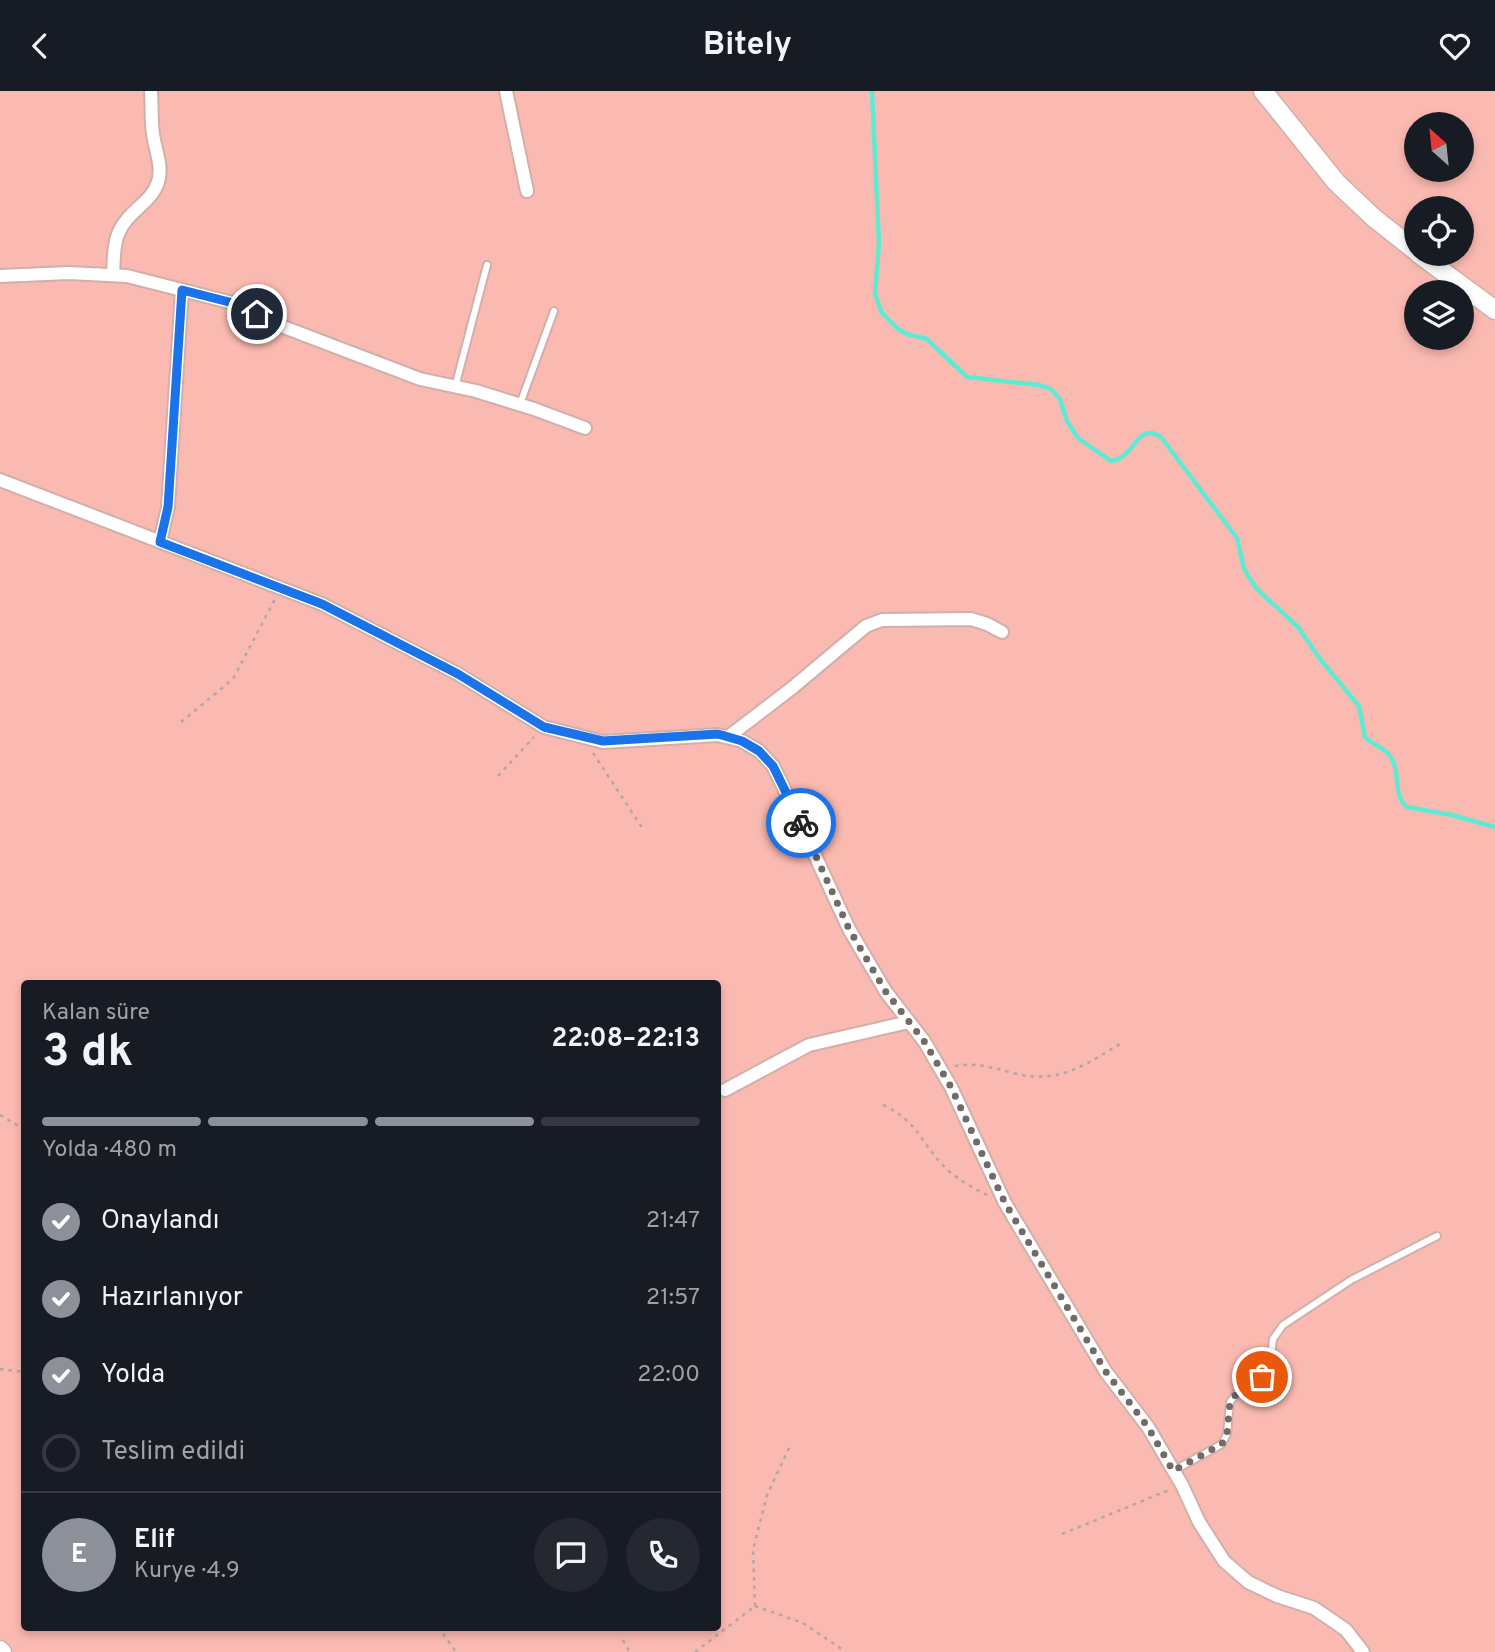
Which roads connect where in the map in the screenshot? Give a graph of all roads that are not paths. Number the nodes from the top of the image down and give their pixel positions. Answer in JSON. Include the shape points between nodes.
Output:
{"nodes":[{"id":1,"x":151,"y":91,"type":"edge"},
{"id":2,"x":506,"y":91,"type":"edge"},
{"id":3,"x":1263,"y":91,"type":"edge"},
{"id":4,"x":527,"y":191,"type":"dead end"},
{"id":5,"x":1404,"y":242,"type":"edge"},
{"id":6,"x":487,"y":265,"type":"dead end"},
{"id":7,"x":1436,"y":266,"type":"edge"},
{"id":8,"x":113,"y":275,"type":"junction"},
{"id":9,"x":0,"y":276,"type":"edge"},
{"id":10,"x":182,"y":290,"type":"junction"},
{"id":11,"x":1495,"y":310,"type":"edge"},
{"id":12,"x":554,"y":311,"type":"dead end"},
{"id":13,"x":455,"y":387,"type":"junction"},
{"id":14,"x":519,"y":404,"type":"junction"},
{"id":15,"x":585,"y":428,"type":"dead end"},
{"id":16,"x":0,"y":480,"type":"edge"},
{"id":17,"x":160,"y":542,"type":"junction"},
{"id":18,"x":1002,"y":632,"type":"dead end"},
{"id":19,"x":728,"y":737,"type":"junction"},
{"id":20,"x":909,"y":1022,"type":"junction"},
{"id":21,"x":725,"y":1090,"type":"dead end"},
{"id":22,"x":1437,"y":1236,"type":"dead end"},
{"id":23,"x":1173,"y":1471,"type":"junction"},
{"id":24,"x":1363,"y":1652,"type":"edge"}],
"edges":[{"from":1,"to":8,"type":"street","via":[[159,179],[154,192],[119,230]]},
{"from":2,"to":4,"type":"street"},
{"from":3,"to":5,"type":"main road","via":[[1336,181]]},
{"from":6,"to":13,"type":"lane"},
{"from":7,"to":11,"type":"main road"},
{"from":8,"to":9,"type":"street"},
{"from":8,"to":10,"type":"street"},
{"from":10,"to":13,"type":"street","via":[[233,303],[335,347]]},
{"from":10,"to":17,"type":"street","via":[[168,507]]},
{"from":12,"to":14,"type":"lane"},
{"from":13,"to":14,"type":"street"},
{"from":14,"to":15,"type":"street"},
{"from":16,"to":17,"type":"street"},
{"from":17,"to":19,"type":"street","via":[[322,604],[458,674],[544,727],[603,741]]},
{"from":18,"to":19,"type":"street","via":[[971,619],[882,620],[866,626]]},
{"from":19,"to":20,"type":"street","via":[[759,751],[773,766],[849,929]]},
{"from":20,"to":21,"type":"street","via":[[809,1045]]},
{"from":20,"to":23,"type":"street","via":[[951,1087],[1005,1203],[1106,1372],[1148,1427]]},
{"from":22,"to":23,"type":"lane","via":[[1351,1280],[1283,1325],[1273,1339],[1266,1373],[1230,1402],[1222,1444]]},
{"from":23,"to":24,"type":"street","via":[[1224,1561],[1248,1582],[1314,1608],[1346,1630]]}]}
